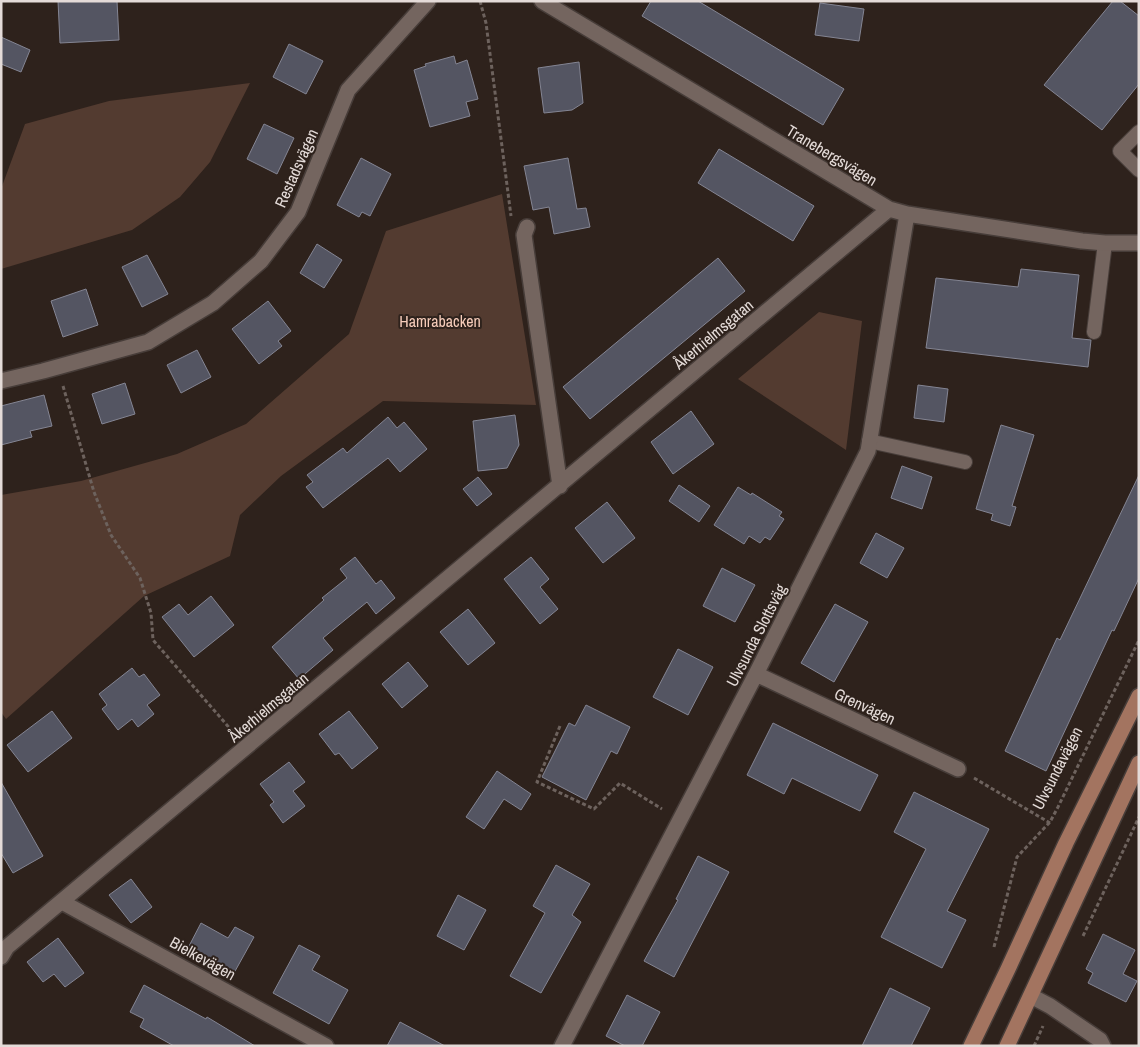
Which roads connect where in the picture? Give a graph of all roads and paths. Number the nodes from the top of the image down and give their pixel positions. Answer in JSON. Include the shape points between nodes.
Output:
{"nodes":[{"id":1,"x":428,"y":1,"type":"edge"},
{"id":2,"x":480,"y":1,"type":"edge"},
{"id":3,"x":542,"y":1,"type":"edge"},
{"id":4,"x":1139,"y":132,"type":"edge"},
{"id":5,"x":1139,"y":170,"type":"edge"},
{"id":6,"x":889,"y":208,"type":"junction"},
{"id":7,"x":907,"y":214,"type":"junction"},
{"id":8,"x":520,"y":226,"type":"joint"},
{"id":9,"x":1105,"y":243,"type":"junction"},
{"id":10,"x":1139,"y":243,"type":"edge"},
{"id":11,"x":1094,"y":332,"type":"dead end"},
{"id":12,"x":58,"y":368,"type":"junction"},
{"id":13,"x":1,"y":381,"type":"edge"},
{"id":14,"x":869,"y":441,"type":"junction"},
{"id":15,"x":965,"y":462,"type":"dead end"},
{"id":16,"x":560,"y":486,"type":"junction"},
{"id":17,"x":1139,"y":640,"type":"edge"},
{"id":18,"x":756,"y":674,"type":"junction"},
{"id":19,"x":1139,"y":696,"type":"edge"},
{"id":20,"x":560,"y":726,"type":"dead end"},
{"id":21,"x":247,"y":747,"type":"junction"},
{"id":22,"x":1139,"y":762,"type":"edge"},
{"id":23,"x":958,"y":769,"type":"joint"},
{"id":24,"x":1139,"y":817,"type":"edge"},
{"id":25,"x":680,"y":820,"type":"junction"},
{"id":26,"x":1050,"y":822,"type":"junction"},
{"id":27,"x":1066,"y":843,"type":"junction"},
{"id":28,"x":1094,"y":856,"type":"junction"},
{"id":29,"x":1116,"y":867,"type":"junction"},
{"id":30,"x":62,"y":902,"type":"junction"},
{"id":31,"x":1083,"y":936,"type":"dead end"},
{"id":32,"x":3,"y":947,"type":"edge"},
{"id":33,"x":992,"y":955,"type":"dead end"},
{"id":34,"x":1031,"y":996,"type":"junction"},
{"id":35,"x":1050,"y":1006,"type":"junction"},
{"id":36,"x":326,"y":1046,"type":"edge"},
{"id":37,"x":562,"y":1046,"type":"edge"},
{"id":38,"x":971,"y":1046,"type":"edge"},
{"id":39,"x":1007,"y":1046,"type":"edge"},
{"id":40,"x":1034,"y":1046,"type":"edge"},
{"id":41,"x":1103,"y":1046,"type":"edge"}],
"edges":[{"from":1,"to":12,"type":"street","name":"Restadsvägen","via":[[348,90],[298,212],[261,261],[213,303],[148,342]]},
{"from":2,"to":8,"type":"path"},
{"from":3,"to":6,"type":"street","name":"Tranebergsvägen"},
{"from":4,"to":5,"type":"lane","via":[[1120,151]]},
{"from":6,"to":7,"type":"street","name":"Tranebergsvägen"},
{"from":6,"to":16,"type":"street","name":"Åkerhielmsgatan"},
{"from":7,"to":9,"type":"street","name":"Tranebergsvägen"},
{"from":7,"to":14,"type":"street","name":"Ulvsunda Slottsväg"},
{"from":8,"to":16,"type":"street","via":[[524,235]]},
{"from":9,"to":10,"type":"street","name":"Tranebergsvägen"},
{"from":9,"to":11,"type":"lane"},
{"from":12,"to":13,"type":"street","name":"Restadsvägen"},
{"from":12,"to":21,"type":"path","via":[[94,492],[111,535],[140,578],[151,613],[153,640]]},
{"from":14,"to":15,"type":"lane"},
{"from":14,"to":18,"type":"street","name":"Ulvsunda Slottsväg","via":[[868,451]]},
{"from":16,"to":21,"type":"street","name":"Åkerhielmsgatan"},
{"from":17,"to":26,"type":"path","name":"Ulvsundavägen"},
{"from":18,"to":23,"type":"street","name":"Grenvägen"},
{"from":18,"to":25,"type":"street","name":"Ulvsunda Slottsväg"},
{"from":19,"to":27,"type":"main road"},
{"from":20,"to":25,"type":"path","via":[[537,782],[594,809],[620,783]]},
{"from":21,"to":30,"type":"street","name":"Åkerhielmsgatan"},
{"from":22,"to":28,"type":"main road"},
{"from":23,"to":26,"type":"path"},
{"from":24,"to":29,"type":"path"},
{"from":25,"to":37,"type":"street","name":"Ulvsunda Slottsväg"},
{"from":26,"to":27,"type":"path"},
{"from":26,"to":33,"type":"path","name":"Ulvsundavägen","via":[[1017,858]]},
{"from":27,"to":38,"type":"main road"},
{"from":28,"to":29,"type":"path"},
{"from":28,"to":34,"type":"main road"},
{"from":29,"to":31,"type":"path"},
{"from":30,"to":32,"type":"street","name":"Åkerhielmsgatan"},
{"from":30,"to":36,"type":"street","name":"Bielkevägen"},
{"from":34,"to":35,"type":"street"},
{"from":34,"to":39,"type":"main road"},
{"from":35,"to":40,"type":"path"},
{"from":35,"to":41,"type":"street","via":[[1100,1040]]}]}
